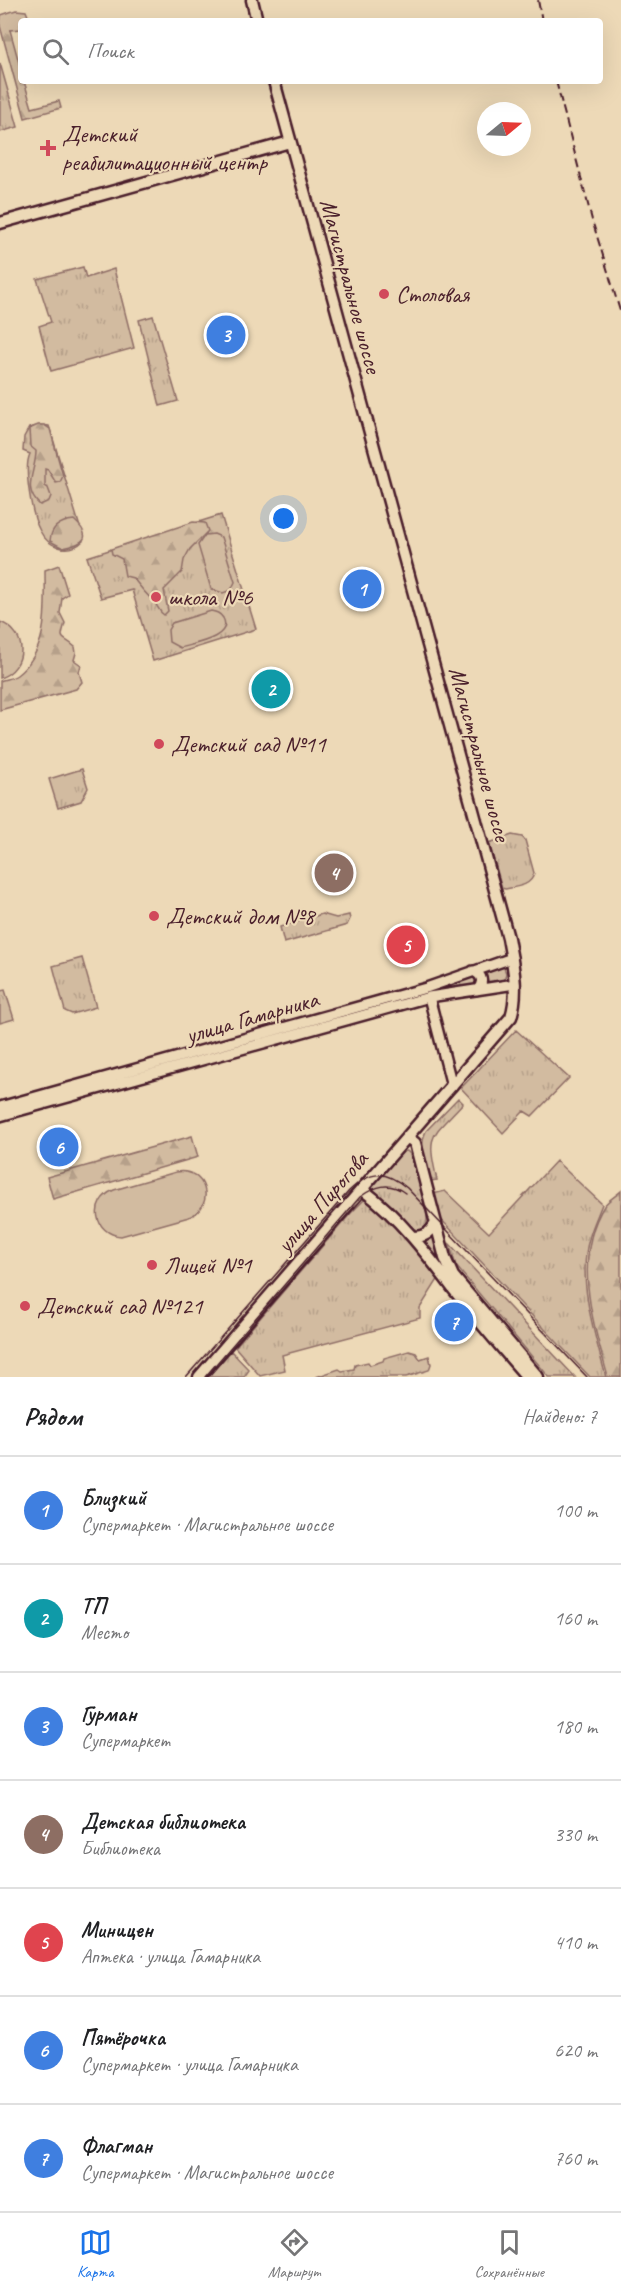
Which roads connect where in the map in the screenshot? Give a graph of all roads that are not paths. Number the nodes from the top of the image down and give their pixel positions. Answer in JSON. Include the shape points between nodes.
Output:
{"nodes":[{"id":1,"x":252,"y":0,"type":"edge"},
{"id":2,"x":256,"y":18,"type":"edge"},
{"id":3,"x":275,"y":84,"type":"edge"},
{"id":4,"x":290,"y":142,"type":"junction"},
{"id":5,"x":0,"y":223,"type":"edge"},
{"id":6,"x":512,"y":958,"type":"junction"},
{"id":7,"x":473,"y":971,"type":"junction"},
{"id":8,"x":515,"y":984,"type":"junction"},
{"id":9,"x":477,"y":990,"type":"junction"},
{"id":10,"x":429,"y":997,"type":"junction"},
{"id":11,"x":452,"y":1086,"type":"junction"},
{"id":12,"x":0,"y":1107,"type":"edge"},
{"id":13,"x":0,"y":1116,"type":"edge"},
{"id":14,"x":407,"y":1137,"type":"junction"},
{"id":15,"x":362,"y":1189,"type":"junction"},
{"id":16,"x":436,"y":1224,"type":"junction"},
{"id":17,"x":413,"y":1237,"type":"junction"},
{"id":18,"x":199,"y":1377,"type":"edge"},
{"id":19,"x":527,"y":1377,"type":"edge"},
{"id":20,"x":538,"y":1377,"type":"edge"}],
"edges":[{"from":1,"to":2,"type":"main road"},
{"from":3,"to":4,"type":"main road","name":"Магистральное шоссе"},
{"from":4,"to":5,"type":"main road"},
{"from":4,"to":6,"type":"main road","name":"Магистральное шоссе"},
{"from":6,"to":7,"type":"street","name":"улица Гамарника"},
{"from":6,"to":8,"type":"main road","name":"Магистральное шоссе"},
{"from":7,"to":9,"type":"street","via":[[483,981]]},
{"from":7,"to":12,"type":"street","name":"улица Гамарника","via":[[426,988]]},
{"from":8,"to":9,"type":"street","name":"улица Гамарника"},
{"from":8,"to":11,"type":"main road","name":"Магистральное шоссе","via":[[516,1003],[511,1017]]},
{"from":9,"to":10,"type":"street","name":"улица Гамарника"},
{"from":10,"to":11,"type":"street"},
{"from":10,"to":13,"type":"street","name":"улица Гамарника"},
{"from":11,"to":14,"type":"main road","name":"Магистральное шоссе"},
{"from":14,"to":15,"type":"main road","name":"улица Пирогова"},
{"from":14,"to":16,"type":"main road","via":[[415,1143]]},
{"from":15,"to":17,"type":"main road","via":[[392,1213]]},
{"from":15,"to":18,"type":"main road","name":"улица Пирогова"},
{"from":16,"to":17,"type":"main road","via":[[422,1237]]},
{"from":16,"to":20,"type":"main road","via":[[453,1276]]},
{"from":17,"to":19,"type":"main road"}]}
